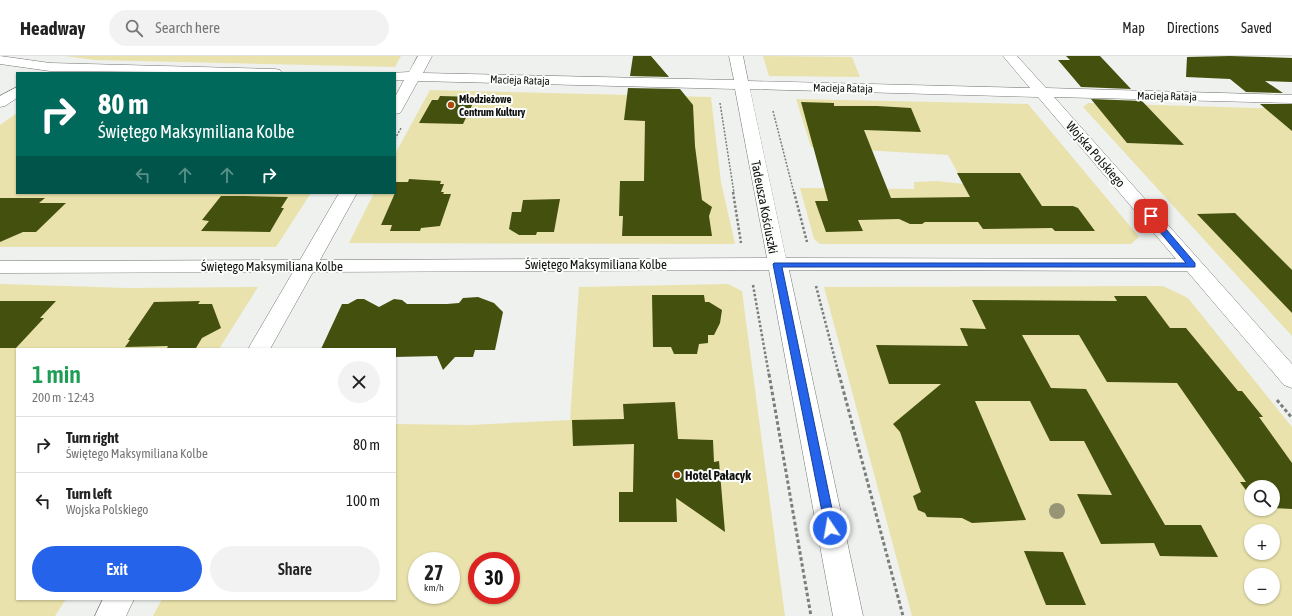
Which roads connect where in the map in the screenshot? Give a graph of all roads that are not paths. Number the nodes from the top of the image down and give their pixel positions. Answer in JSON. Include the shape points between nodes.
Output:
{"nodes":[{"id":1,"x":425,"y":56,"type":"edge"},
{"id":2,"x":736,"y":56,"type":"edge"},
{"id":3,"x":1010,"y":56,"type":"edge"},
{"id":4,"x":0,"y":60,"type":"edge"},
{"id":5,"x":46,"y":70,"type":"edge"},
{"id":6,"x":199,"y":72,"type":"edge"},
{"id":7,"x":396,"y":76,"type":"edge"},
{"id":8,"x":414,"y":77,"type":"junction"},
{"id":9,"x":742,"y":86,"type":"junction"},
{"id":10,"x":16,"y":92,"type":"edge"},
{"id":11,"x":1042,"y":93,"type":"junction"},
{"id":12,"x":1292,"y":98,"type":"edge"},
{"id":13,"x":0,"y":103,"type":"edge"},
{"id":14,"x":396,"y":108,"type":"edge"},
{"id":15,"x":347,"y":194,"type":"edge"},
{"id":16,"x":777,"y":264,"type":"junction"},
{"id":17,"x":306,"y":265,"type":"junction"},
{"id":18,"x":1192,"y":265,"type":"junction"},
{"id":19,"x":0,"y":267,"type":"edge"},
{"id":20,"x":261,"y":348,"type":"edge"},
{"id":21,"x":1292,"y":379,"type":"edge"},
{"id":22,"x":118,"y":600,"type":"edge"},
{"id":23,"x":110,"y":616,"type":"edge"},
{"id":24,"x":848,"y":616,"type":"edge"}],
"edges":[{"from":1,"to":8,"type":"street"},
{"from":2,"to":9,"type":"street","name":"Tadeusza Kościuszki"},
{"from":3,"to":11,"type":"street","name":"Wojska Polskiego"},
{"from":4,"to":5,"type":"street"},
{"from":5,"to":6,"type":"street"},
{"from":7,"to":8,"type":"street","name":"Macieja Rataja"},
{"from":8,"to":9,"type":"street","name":"Macieja Rataja"},
{"from":8,"to":14,"type":"street"},
{"from":9,"to":11,"type":"street","name":"Macieja Rataja"},
{"from":9,"to":16,"type":"street","name":"Tadeusza Kościuszki"},
{"from":10,"to":13,"type":"street"},
{"from":11,"to":12,"type":"street","name":"Macieja Rataja"},
{"from":11,"to":18,"type":"street","name":"Wojska Polskiego"},
{"from":15,"to":17,"type":"street"},
{"from":16,"to":17,"type":"street","name":"Świętego Maksymiliana Kolbe"},
{"from":16,"to":18,"type":"street","name":"Świętego Maksymiliana Kolbe"},
{"from":16,"to":24,"type":"street","name":"Tadeusza Kościuszki"},
{"from":17,"to":19,"type":"street","name":"Świętego Maksymiliana Kolbe"},
{"from":17,"to":20,"type":"street"},
{"from":18,"to":21,"type":"street","name":"Wojska Polskiego"},
{"from":22,"to":23,"type":"street"}]}
